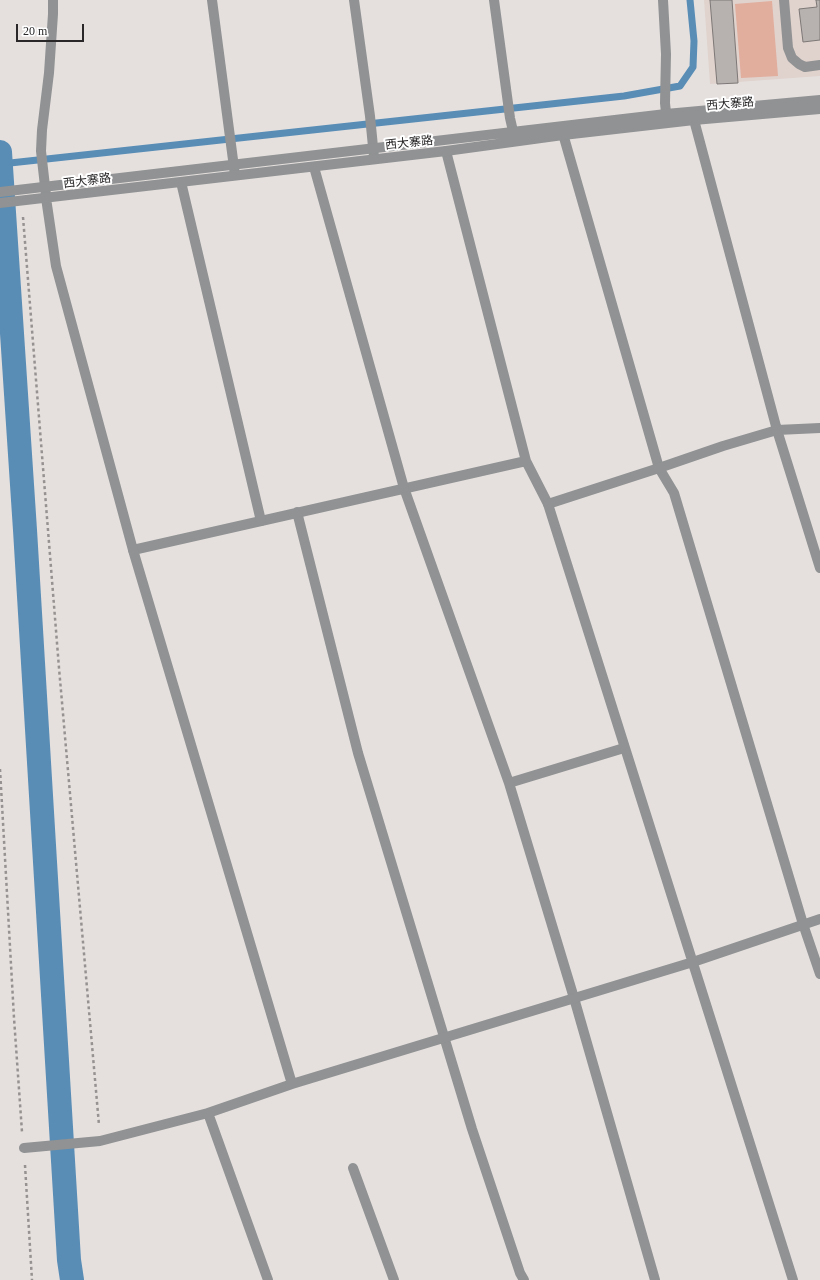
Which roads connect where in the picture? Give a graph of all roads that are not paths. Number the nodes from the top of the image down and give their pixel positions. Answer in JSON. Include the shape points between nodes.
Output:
{"nodes":[{"id":1,"x":53,"y":0,"type":"edge"},
{"id":2,"x":212,"y":0,"type":"edge"},
{"id":3,"x":354,"y":0,"type":"edge"},
{"id":4,"x":494,"y":0,"type":"edge"},
{"id":5,"x":663,"y":0,"type":"edge"},
{"id":6,"x":784,"y":0,"type":"edge"},
{"id":7,"x":820,"y":66,"type":"edge"},
{"id":8,"x":820,"y":100,"type":"edge"},
{"id":9,"x":820,"y":109,"type":"edge"},
{"id":10,"x":694,"y":116,"type":"junction"},
{"id":11,"x":667,"y":118,"type":"junction"},
{"id":12,"x":562,"y":131,"type":"junction"},
{"id":13,"x":514,"y":137,"type":"junction"},
{"id":14,"x":373,"y":148,"type":"junction"},
{"id":15,"x":446,"y":152,"type":"junction"},
{"id":16,"x":374,"y":159,"type":"junction"},
{"id":17,"x":234,"y":165,"type":"junction"},
{"id":18,"x":314,"y":167,"type":"junction"},
{"id":19,"x":235,"y":175,"type":"junction"},
{"id":20,"x":181,"y":182,"type":"junction"},
{"id":21,"x":44,"y":187,"type":"junction"},
{"id":22,"x":0,"y":192,"type":"edge"},
{"id":23,"x":46,"y":198,"type":"junction"},
{"id":24,"x":0,"y":203,"type":"edge"},
{"id":25,"x":820,"y":428,"type":"edge"},
{"id":26,"x":777,"y":430,"type":"junction"},
{"id":27,"x":526,"y":461,"type":"junction"},
{"id":28,"x":660,"y":468,"type":"junction"},
{"id":29,"x":404,"y":488,"type":"junction"},
{"id":30,"x":548,"y":504,"type":"junction"},
{"id":31,"x":297,"y":512,"type":"junction"},
{"id":32,"x":261,"y":521,"type":"junction"},
{"id":33,"x":133,"y":550,"type":"junction"},
{"id":34,"x":820,"y":568,"type":"edge"},
{"id":35,"x":624,"y":748,"type":"junction"},
{"id":36,"x":509,"y":783,"type":"junction"},
{"id":37,"x":820,"y":919,"type":"edge"},
{"id":38,"x":803,"y":924,"type":"junction"},
{"id":39,"x":692,"y":962,"type":"junction"},
{"id":40,"x":820,"y":974,"type":"edge"},
{"id":41,"x":574,"y":998,"type":"junction"},
{"id":42,"x":445,"y":1037,"type":"junction"},
{"id":43,"x":292,"y":1084,"type":"junction"},
{"id":44,"x":208,"y":1113,"type":"junction"},
{"id":45,"x":24,"y":1148,"type":"road end"},
{"id":46,"x":353,"y":1168,"type":"dead end"},
{"id":47,"x":268,"y":1280,"type":"edge"},
{"id":48,"x":394,"y":1280,"type":"edge"},
{"id":49,"x":524,"y":1280,"type":"edge"},
{"id":50,"x":655,"y":1280,"type":"edge"},
{"id":51,"x":793,"y":1280,"type":"edge"}],
"edges":[{"from":1,"to":21,"type":"street","via":[[50,66],[42,130]]},
{"from":2,"to":17,"type":"street"},
{"from":3,"to":14,"type":"street"},
{"from":4,"to":13,"type":"street"},
{"from":5,"to":11,"type":"street"},
{"from":6,"to":7,"type":"street","via":[[788,48],[792,58],[806,67]]},
{"from":8,"to":10,"type":"street","name":"西大寨路"},
{"from":9,"to":10,"type":"street","name":"西大寨路"},
{"from":10,"to":11,"type":"street","name":"西大寨路"},
{"from":10,"to":26,"type":"street"},
{"from":11,"to":12,"type":"street","name":"西大寨路"},
{"from":12,"to":13,"type":"street","name":"西大寨路"},
{"from":12,"to":28,"type":"street"},
{"from":13,"to":14,"type":"street","name":"西大寨路"},
{"from":13,"to":15,"type":"street","name":"西大寨路"},
{"from":14,"to":16,"type":"street"},
{"from":14,"to":17,"type":"street","name":"西大寨路"},
{"from":15,"to":16,"type":"street","name":"西大寨路"},
{"from":15,"to":27,"type":"street"},
{"from":16,"to":18,"type":"street","name":"西大寨路"},
{"from":17,"to":19,"type":"street"},
{"from":17,"to":21,"type":"street","name":"西大寨路"},
{"from":18,"to":19,"type":"street","name":"西大寨路"},
{"from":18,"to":29,"type":"street"},
{"from":19,"to":20,"type":"street","name":"西大寨路"},
{"from":20,"to":23,"type":"street","name":"西大寨路"},
{"from":20,"to":32,"type":"street"},
{"from":21,"to":22,"type":"street","name":"西大寨路"},
{"from":21,"to":23,"type":"street"},
{"from":23,"to":24,"type":"street","name":"西大寨路"},
{"from":23,"to":33,"type":"street","via":[[56,266]]},
{"from":25,"to":26,"type":"street"},
{"from":26,"to":28,"type":"street"},
{"from":26,"to":34,"type":"street"},
{"from":27,"to":29,"type":"street"},
{"from":27,"to":30,"type":"street"},
{"from":28,"to":30,"type":"street"},
{"from":28,"to":38,"type":"street","via":[[674,493]]},
{"from":29,"to":31,"type":"street"},
{"from":29,"to":36,"type":"street"},
{"from":30,"to":35,"type":"street"},
{"from":31,"to":32,"type":"street"},
{"from":31,"to":42,"type":"street","via":[[358,753]]},
{"from":32,"to":33,"type":"street"},
{"from":33,"to":43,"type":"street"},
{"from":35,"to":36,"type":"street"},
{"from":35,"to":39,"type":"street"},
{"from":36,"to":41,"type":"street"},
{"from":37,"to":38,"type":"street"},
{"from":38,"to":39,"type":"street"},
{"from":38,"to":40,"type":"street"},
{"from":39,"to":41,"type":"street"},
{"from":39,"to":51,"type":"street"},
{"from":41,"to":42,"type":"street"},
{"from":41,"to":50,"type":"street"},
{"from":42,"to":43,"type":"street"},
{"from":42,"to":49,"type":"street","via":[[472,1129]]},
{"from":43,"to":44,"type":"street"},
{"from":44,"to":45,"type":"street","via":[[90,1143]]},
{"from":44,"to":47,"type":"street"},
{"from":46,"to":48,"type":"street"}]}
